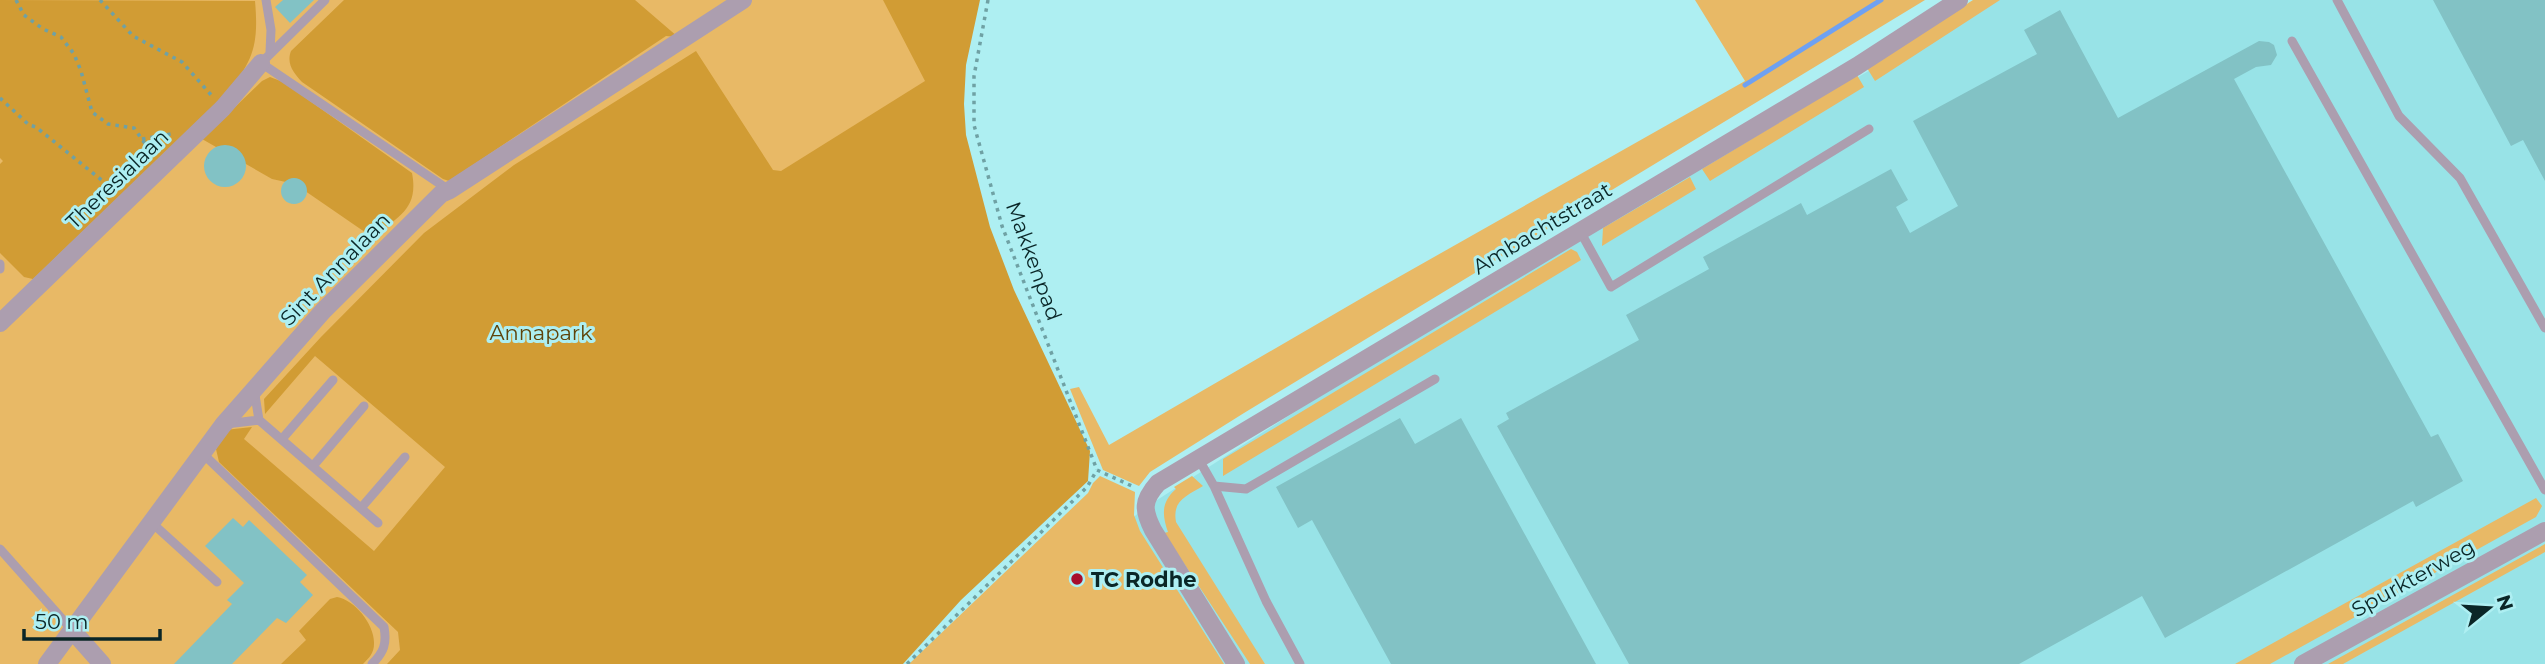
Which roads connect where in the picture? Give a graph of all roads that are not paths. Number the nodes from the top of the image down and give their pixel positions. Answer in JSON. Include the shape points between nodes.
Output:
{"nodes":[{"id":1,"x":266,"y":0,"type":"edge"},
{"id":2,"x":325,"y":0,"type":"edge"},
{"id":3,"x":743,"y":0,"type":"edge"},
{"id":4,"x":1959,"y":0,"type":"edge"},
{"id":5,"x":2337,"y":0,"type":"edge"},
{"id":6,"x":2292,"y":41,"type":"dead end"},
{"id":7,"x":265,"y":58,"type":"junction"},
{"id":8,"x":1869,"y":130,"type":"dead end"},
{"id":9,"x":450,"y":190,"type":"junction"},
{"id":10,"x":1580,"y":232,"type":"junction"},
{"id":11,"x":0,"y":264,"type":"edge"},
{"id":12,"x":0,"y":269,"type":"edge"},
{"id":13,"x":0,"y":323,"type":"edge"},
{"id":14,"x":2545,"y":328,"type":"edge"},
{"id":15,"x":1435,"y":379,"type":"dead end"},
{"id":16,"x":333,"y":380,"type":"dead end"},
{"id":17,"x":254,"y":388,"type":"junction"},
{"id":18,"x":364,"y":407,"type":"dead end"},
{"id":19,"x":260,"y":420,"type":"junction"},
{"id":20,"x":223,"y":425,"type":"junction"},
{"id":21,"x":282,"y":439,"type":"junction"},
{"id":22,"x":201,"y":452,"type":"junction"},
{"id":23,"x":405,"y":457,"type":"dead end"},
{"id":24,"x":1198,"y":458,"type":"junction"},
{"id":25,"x":313,"y":467,"type":"junction"},
{"id":26,"x":1214,"y":486,"type":"junction"},
{"id":27,"x":2545,"y":490,"type":"edge"},
{"id":28,"x":361,"y":508,"type":"junction"},
{"id":29,"x":150,"y":522,"type":"junction"},
{"id":30,"x":379,"y":523,"type":"dead end"},
{"id":31,"x":2545,"y":531,"type":"edge"},
{"id":32,"x":0,"y":549,"type":"edge"},
{"id":33,"x":217,"y":582,"type":"dead end"},
{"id":34,"x":72,"y":631,"type":"junction"},
{"id":35,"x":47,"y":664,"type":"edge"},
{"id":36,"x":102,"y":664,"type":"edge"},
{"id":37,"x":372,"y":664,"type":"edge"},
{"id":38,"x":1236,"y":664,"type":"edge"},
{"id":39,"x":1300,"y":664,"type":"edge"},
{"id":40,"x":2302,"y":664,"type":"edge"}],
"edges":[{"from":1,"to":7,"type":"lane","via":[[271,30]]},
{"from":2,"to":7,"type":"lane"},
{"from":3,"to":9,"type":"street","name":"Sint Annalaan"},
{"from":4,"to":10,"type":"street","name":"Ambachtstraat"},
{"from":5,"to":14,"type":"lane","via":[[2399,116],[2460,178]]},
{"from":6,"to":27,"type":"lane"},
{"from":7,"to":9,"type":"lane"},
{"from":7,"to":13,"type":"street","name":"Theresialaan","via":[[223,108]]},
{"from":8,"to":10,"type":"lane","via":[[1611,287]]},
{"from":9,"to":17,"type":"street","name":"Sint Annalaan","via":[[323,311]]},
{"from":10,"to":24,"type":"street","name":"Ambachtstraat"},
{"from":11,"to":12,"type":"lane"},
{"from":15,"to":26,"type":"lane","via":[[1247,489]]},
{"from":16,"to":21,"type":"lane"},
{"from":17,"to":19,"type":"lane"},
{"from":17,"to":20,"type":"street","name":"Sint Annalaan"},
{"from":18,"to":25,"type":"lane"},
{"from":19,"to":20,"type":"lane"},
{"from":19,"to":21,"type":"lane"},
{"from":20,"to":22,"type":"street","name":"Sint Annalaan"},
{"from":21,"to":25,"type":"lane"},
{"from":22,"to":29,"type":"street","name":"Sint Annalaan"},
{"from":22,"to":37,"type":"lane","via":[[384,627],[387,642]]},
{"from":23,"to":28,"type":"lane"},
{"from":24,"to":26,"type":"lane"},
{"from":24,"to":38,"type":"street","name":"Ambachtstraat","via":[[1158,484],[1148,494],[1144,512]]},
{"from":25,"to":28,"type":"lane"},
{"from":26,"to":39,"type":"lane"},
{"from":28,"to":30,"type":"lane"},
{"from":29,"to":33,"type":"lane"},
{"from":29,"to":34,"type":"street","name":"Sint Annalaan"},
{"from":31,"to":40,"type":"street","name":"Spurkterweg"},
{"from":32,"to":34,"type":"lane"},
{"from":34,"to":35,"type":"street","name":"Sint Annalaan"},
{"from":34,"to":36,"type":"street"}]}
